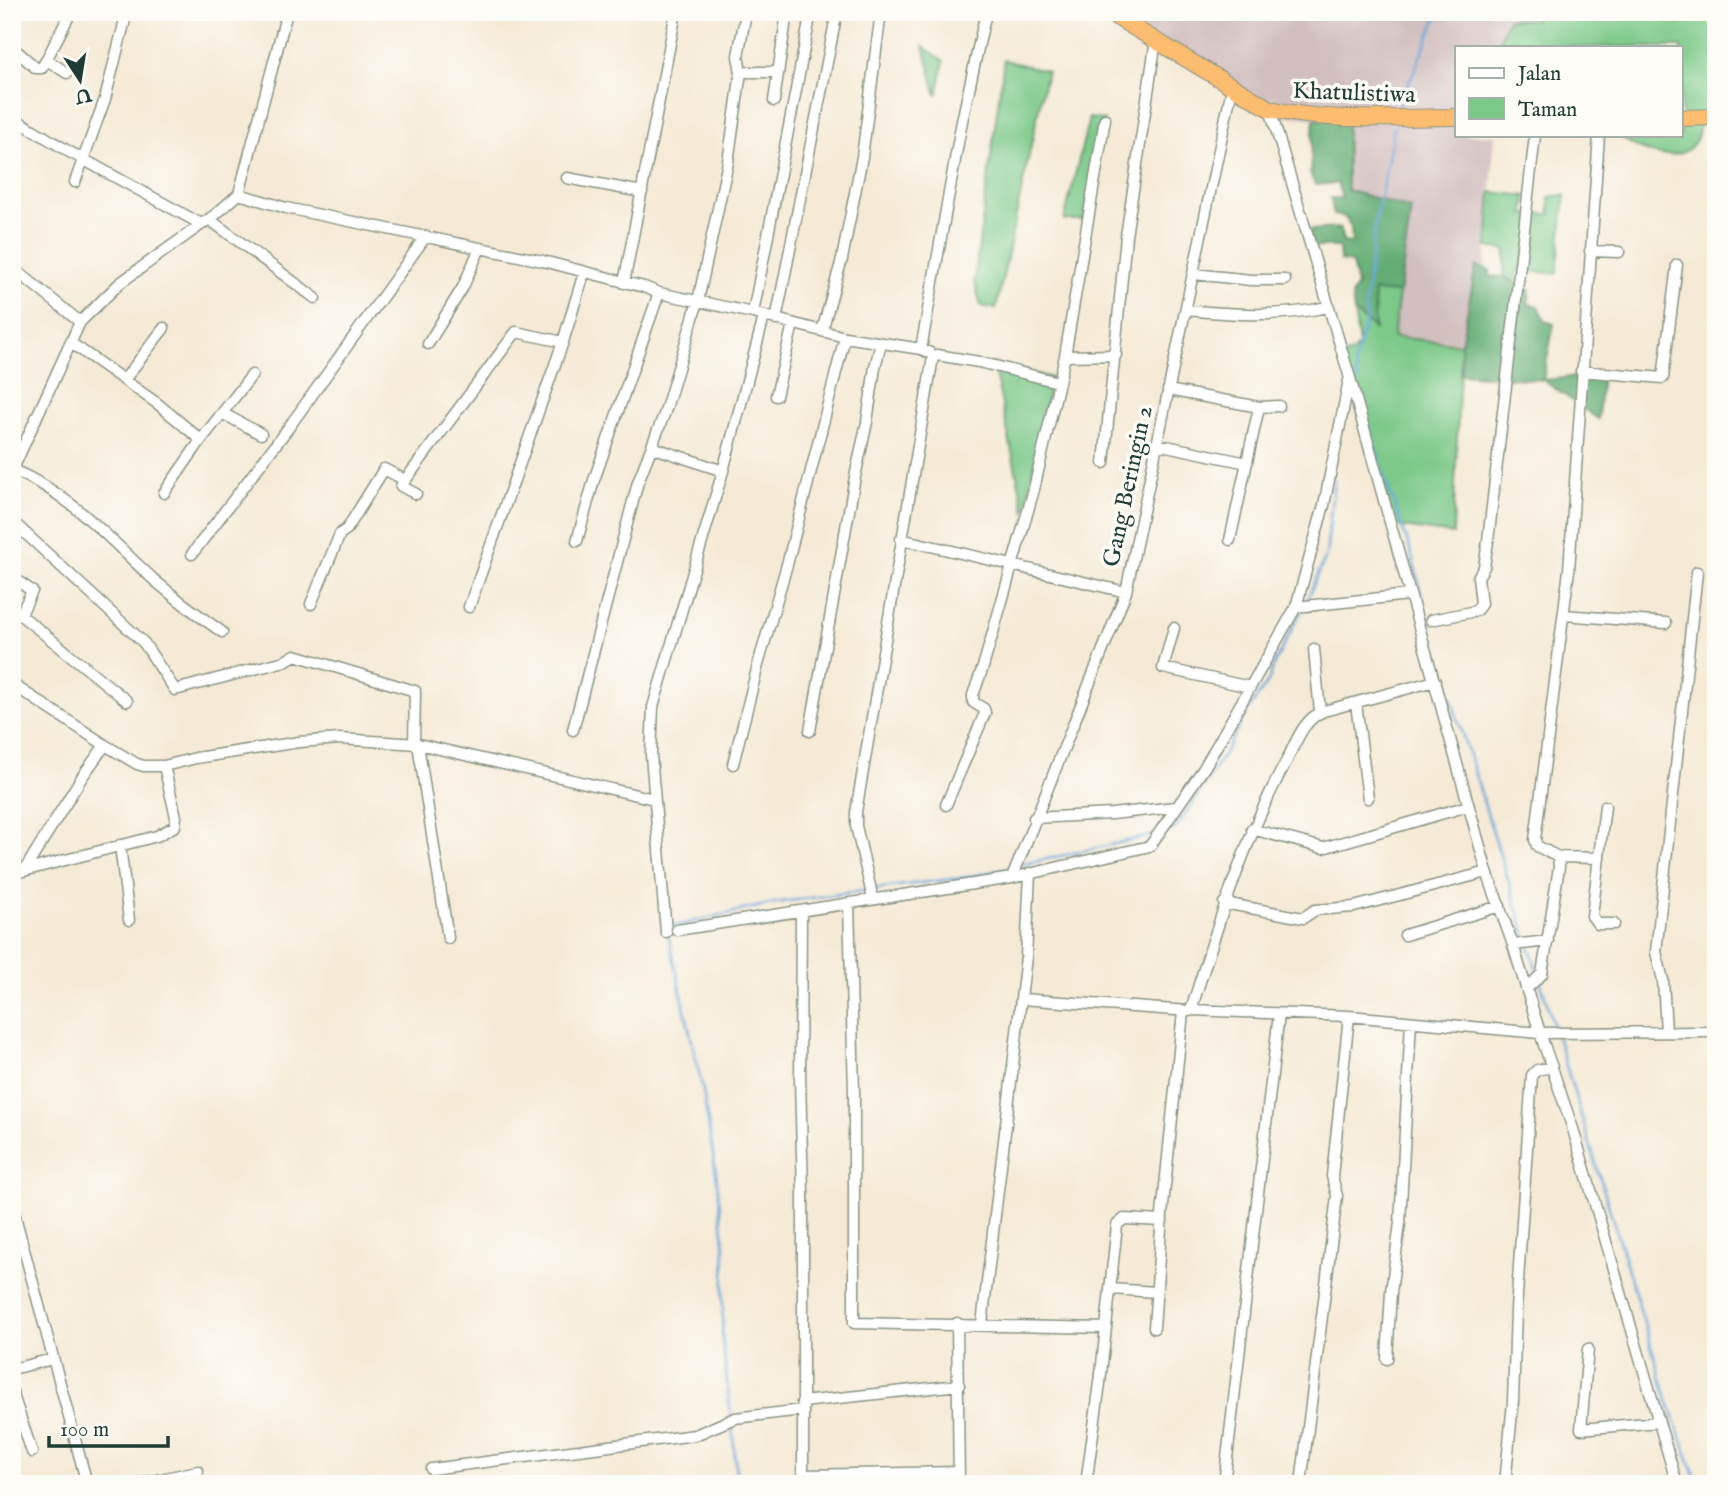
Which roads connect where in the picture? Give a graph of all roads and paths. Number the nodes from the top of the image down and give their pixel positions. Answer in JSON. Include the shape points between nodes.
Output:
{"nodes":[{"id":1,"x":71,"y":12,"type":"edge"},
{"id":2,"x":127,"y":12,"type":"edge"},
{"id":3,"x":287,"y":12,"type":"edge"},
{"id":4,"x":676,"y":12,"type":"edge"},
{"id":5,"x":746,"y":12,"type":"edge"},
{"id":6,"x":787,"y":12,"type":"edge"},
{"id":7,"x":811,"y":12,"type":"edge"},
{"id":8,"x":837,"y":12,"type":"edge"},
{"id":9,"x":881,"y":12,"type":"edge"},
{"id":10,"x":986,"y":12,"type":"edge"},
{"id":11,"x":1108,"y":12,"type":"edge"},
{"id":12,"x":1156,"y":40,"type":"junction"},
{"id":13,"x":12,"y":47,"type":"edge"},
{"id":14,"x":45,"y":64,"type":"junction"},
{"id":15,"x":741,"y":72,"type":"junction"},
{"id":16,"x":778,"y":72,"type":"junction"},
{"id":17,"x":67,"y":73,"type":"dead end"},
{"id":18,"x":1232,"y":88,"type":"junction"},
{"id":19,"x":774,"y":101,"type":"dead end"},
{"id":20,"x":1270,"y":109,"type":"junction"},
{"id":21,"x":12,"y":117,"type":"edge"},
{"id":22,"x":1455,"y":117,"type":"edge"},
{"id":23,"x":1716,"y":117,"type":"edge"},
{"id":24,"x":1682,"y":118,"type":"edge"},
{"id":25,"x":1105,"y":119,"type":"dead end"},
{"id":26,"x":1535,"y":136,"type":"edge"},
{"id":27,"x":1599,"y":136,"type":"edge"},
{"id":28,"x":84,"y":159,"type":"junction"},
{"id":29,"x":567,"y":178,"type":"dead end"},
{"id":30,"x":75,"y":182,"type":"dead end"},
{"id":31,"x":642,"y":192,"type":"junction"},
{"id":32,"x":239,"y":194,"type":"junction"},
{"id":33,"x":205,"y":221,"type":"junction"},
{"id":34,"x":426,"y":236,"type":"junction"},
{"id":35,"x":480,"y":248,"type":"junction"},
{"id":36,"x":1590,"y":251,"type":"junction"},
{"id":37,"x":1619,"y":252,"type":"dead end"},
{"id":38,"x":1677,"y":265,"type":"dead end"},
{"id":39,"x":12,"y":267,"type":"edge"},
{"id":40,"x":584,"y":273,"type":"junction"},
{"id":41,"x":1193,"y":274,"type":"junction"},
{"id":42,"x":1285,"y":280,"type":"dead end"},
{"id":43,"x":624,"y":283,"type":"junction"},
{"id":44,"x":659,"y":293,"type":"junction"},
{"id":45,"x":315,"y":298,"type":"dead end"},
{"id":46,"x":698,"y":301,"type":"junction"},
{"id":47,"x":1328,"y":307,"type":"junction"},
{"id":48,"x":1186,"y":310,"type":"junction"},
{"id":49,"x":753,"y":313,"type":"junction"},
{"id":50,"x":770,"y":319,"type":"junction"},
{"id":51,"x":80,"y":322,"type":"junction"},
{"id":52,"x":793,"y":324,"type":"junction"},
{"id":53,"x":164,"y":328,"type":"dead end"},
{"id":54,"x":822,"y":331,"type":"junction"},
{"id":55,"x":845,"y":337,"type":"junction"},
{"id":56,"x":563,"y":342,"type":"junction"},
{"id":57,"x":71,"y":343,"type":"junction"},
{"id":58,"x":881,"y":343,"type":"junction"},
{"id":59,"x":428,"y":344,"type":"dead end"},
{"id":60,"x":921,"y":349,"type":"junction"},
{"id":61,"x":1116,"y":355,"type":"junction"},
{"id":62,"x":1065,"y":356,"type":"junction"},
{"id":63,"x":933,"y":357,"type":"junction"},
{"id":64,"x":1581,"y":371,"type":"junction"},
{"id":65,"x":252,"y":375,"type":"dead end"},
{"id":66,"x":124,"y":380,"type":"junction"},
{"id":67,"x":1351,"y":381,"type":"junction"},
{"id":68,"x":1058,"y":382,"type":"junction"},
{"id":69,"x":1168,"y":390,"type":"junction"},
{"id":70,"x":776,"y":396,"type":"dead end"},
{"id":71,"x":1279,"y":406,"type":"dead end"},
{"id":72,"x":1259,"y":407,"type":"junction"},
{"id":73,"x":222,"y":413,"type":"junction"},
{"id":74,"x":261,"y":434,"type":"dead end"},
{"id":75,"x":201,"y":440,"type":"junction"},
{"id":76,"x":1157,"y":444,"type":"junction"},
{"id":77,"x":652,"y":447,"type":"junction"},
{"id":78,"x":1104,"y":463,"type":"dead end"},
{"id":79,"x":1247,"y":463,"type":"junction"},
{"id":80,"x":13,"y":468,"type":"edge"},
{"id":81,"x":723,"y":471,"type":"junction"},
{"id":82,"x":405,"y":480,"type":"junction"},
{"id":83,"x":164,"y":493,"type":"dead end"},
{"id":84,"x":416,"y":494,"type":"dead end"},
{"id":85,"x":12,"y":521,"type":"edge"},
{"id":86,"x":901,"y":539,"type":"junction"},
{"id":87,"x":1230,"y":540,"type":"dead end"},
{"id":88,"x":577,"y":541,"type":"dead end"},
{"id":89,"x":192,"y":554,"type":"dead end"},
{"id":90,"x":1012,"y":564,"type":"junction"},
{"id":91,"x":1698,"y":572,"type":"dead end"},
{"id":92,"x":12,"y":577,"type":"edge"},
{"id":93,"x":1126,"y":592,"type":"junction"},
{"id":94,"x":1409,"y":595,"type":"junction"},
{"id":95,"x":311,"y":604,"type":"dead end"},
{"id":96,"x":1298,"y":606,"type":"junction"},
{"id":97,"x":470,"y":607,"type":"dead end"},
{"id":98,"x":1564,"y":615,"type":"junction"},
{"id":99,"x":1431,"y":620,"type":"dead end"},
{"id":100,"x":1666,"y":622,"type":"dead end"},
{"id":101,"x":1174,"y":628,"type":"dead end"},
{"id":102,"x":222,"y":632,"type":"dead end"},
{"id":103,"x":1314,"y":649,"type":"dead end"},
{"id":104,"x":1435,"y":681,"type":"junction"},
{"id":105,"x":12,"y":684,"type":"edge"},
{"id":106,"x":1250,"y":687,"type":"junction"},
{"id":107,"x":127,"y":701,"type":"dead end"},
{"id":108,"x":1356,"y":703,"type":"junction"},
{"id":109,"x":1320,"y":712,"type":"junction"},
{"id":110,"x":573,"y":730,"type":"dead end"},
{"id":111,"x":810,"y":731,"type":"dead end"},
{"id":112,"x":416,"y":744,"type":"junction"},
{"id":113,"x":105,"y":746,"type":"junction"},
{"id":114,"x":733,"y":764,"type":"dead end"},
{"id":115,"x":164,"y":766,"type":"junction"},
{"id":116,"x":1368,"y":798,"type":"dead end"},
{"id":117,"x":654,"y":799,"type":"junction"},
{"id":118,"x":946,"y":805,"type":"dead end"},
{"id":119,"x":1468,"y":806,"type":"junction"},
{"id":120,"x":1605,"y":806,"type":"dead end"},
{"id":121,"x":1175,"y":807,"type":"junction"},
{"id":122,"x":1034,"y":818,"type":"junction"},
{"id":123,"x":1252,"y":829,"type":"junction"},
{"id":124,"x":120,"y":845,"type":"junction"},
{"id":125,"x":1558,"y":857,"type":"junction"},
{"id":126,"x":1599,"y":858,"type":"junction"},
{"id":127,"x":24,"y":870,"type":"junction"},
{"id":128,"x":1014,"y":870,"type":"junction"},
{"id":129,"x":1487,"y":872,"type":"junction"},
{"id":130,"x":1031,"y":873,"type":"junction"},
{"id":131,"x":12,"y":874,"type":"edge"},
{"id":132,"x":872,"y":893,"type":"junction"},
{"id":133,"x":1224,"y":903,"type":"junction"},
{"id":134,"x":849,"y":904,"type":"junction"},
{"id":135,"x":1500,"y":906,"type":"junction"},
{"id":136,"x":801,"y":911,"type":"junction"},
{"id":137,"x":129,"y":920,"type":"dead end"},
{"id":138,"x":1614,"y":924,"type":"dead end"},
{"id":139,"x":1405,"y":935,"type":"dead end"},
{"id":140,"x":448,"y":938,"type":"dead end"},
{"id":141,"x":1548,"y":941,"type":"junction"},
{"id":142,"x":1513,"y":945,"type":"junction"},
{"id":143,"x":1526,"y":989,"type":"junction"},
{"id":144,"x":1021,"y":999,"type":"junction"},
{"id":145,"x":1187,"y":1011,"type":"junction"},
{"id":146,"x":1279,"y":1014,"type":"junction"},
{"id":147,"x":1349,"y":1016,"type":"junction"},
{"id":148,"x":1411,"y":1022,"type":"junction"},
{"id":149,"x":1666,"y":1031,"type":"junction"},
{"id":150,"x":1716,"y":1032,"type":"edge"},
{"id":151,"x":1551,"y":1033,"type":"junction"},
{"id":152,"x":1552,"y":1067,"type":"junction"},
{"id":153,"x":12,"y":1205,"type":"edge"},
{"id":154,"x":1162,"y":1222,"type":"junction"},
{"id":155,"x":1110,"y":1289,"type":"junction"},
{"id":156,"x":1157,"y":1292,"type":"junction"},
{"id":157,"x":957,"y":1324,"type":"junction"},
{"id":158,"x":982,"y":1324,"type":"junction"},
{"id":159,"x":1106,"y":1328,"type":"junction"},
{"id":160,"x":1154,"y":1328,"type":"dead end"},
{"id":161,"x":1588,"y":1349,"type":"dead end"},
{"id":162,"x":53,"y":1359,"type":"junction"},
{"id":163,"x":1387,"y":1359,"type":"dead end"},
{"id":164,"x":12,"y":1369,"type":"edge"},
{"id":165,"x":959,"y":1385,"type":"junction"},
{"id":166,"x":12,"y":1392,"type":"edge"},
{"id":167,"x":802,"y":1406,"type":"junction"},
{"id":168,"x":1658,"y":1422,"type":"junction"},
{"id":169,"x":32,"y":1452,"type":"dead end"},
{"id":170,"x":431,"y":1469,"type":"dead end"},
{"id":171,"x":198,"y":1471,"type":"dead end"},
{"id":172,"x":959,"y":1472,"type":"junction"},
{"id":173,"x":803,"y":1480,"type":"edge"},
{"id":174,"x":70,"y":1484,"type":"edge"},
{"id":175,"x":88,"y":1484,"type":"edge"},
{"id":176,"x":138,"y":1484,"type":"edge"},
{"id":177,"x":959,"y":1484,"type":"edge"},
{"id":178,"x":1086,"y":1484,"type":"edge"},
{"id":179,"x":1224,"y":1484,"type":"edge"},
{"id":180,"x":1301,"y":1484,"type":"edge"},
{"id":181,"x":1505,"y":1484,"type":"edge"},
{"id":182,"x":1677,"y":1484,"type":"edge"}],
"edges":[{"from":1,"to":14,"type":"street"},
{"from":2,"to":28,"type":"street","via":[[116,63]]},
{"from":3,"to":32,"type":"street"},
{"from":4,"to":31,"type":"street"},
{"from":5,"to":15,"type":"street","via":[[738,56]]},
{"from":6,"to":16,"type":"street"},
{"from":7,"to":49,"type":"street"},
{"from":8,"to":50,"type":"street"},
{"from":9,"to":54,"type":"street","via":[[862,157],[842,260]]},
{"from":10,"to":60,"type":"street"},
{"from":11,"to":12,"type":"highway","name":"Khatulistiwa"},
{"from":12,"to":18,"type":"highway","name":"Khatulistiwa"},
{"from":12,"to":61,"type":"street","via":[[1127,225]]},
{"from":13,"to":14,"type":"street","via":[[36,68]]},
{"from":14,"to":17,"type":"street"},
{"from":15,"to":16,"type":"street"},
{"from":15,"to":46,"type":"street","via":[[728,162]]},
{"from":16,"to":19,"type":"street"},
{"from":18,"to":20,"type":"highway","name":"Khatulistiwa"},
{"from":18,"to":41,"type":"street","name":"Gang Beringin 2"},
{"from":20,"to":22,"type":"highway","name":"Khatulistiwa","via":[[1319,116]]},
{"from":20,"to":47,"type":"street"},
{"from":21,"to":28,"type":"street"},
{"from":23,"to":24,"type":"highway"},
{"from":25,"to":62,"type":"street"},
{"from":26,"to":99,"type":"street","via":[[1488,541],[1478,578],[1480,604],[1476,611]]},
{"from":27,"to":36,"type":"street"},
{"from":28,"to":30,"type":"street"},
{"from":28,"to":33,"type":"street"},
{"from":29,"to":31,"type":"street"},
{"from":31,"to":43,"type":"street"},
{"from":32,"to":33,"type":"street"},
{"from":32,"to":34,"type":"street"},
{"from":33,"to":45,"type":"street","via":[[293,276]]},
{"from":33,"to":51,"type":"street","via":[[120,283]]},
{"from":34,"to":35,"type":"street"},
{"from":34,"to":89,"type":"street"},
{"from":35,"to":40,"type":"street"},
{"from":35,"to":59,"type":"street","via":[[463,287]]},
{"from":36,"to":37,"type":"street"},
{"from":36,"to":64,"type":"street"},
{"from":38,"to":64,"type":"street","via":[[1663,378]]},
{"from":39,"to":51,"type":"street"},
{"from":40,"to":43,"type":"street"},
{"from":40,"to":56,"type":"street"},
{"from":41,"to":42,"type":"street"},
{"from":41,"to":48,"type":"street","name":"Gang Beringin 2"},
{"from":43,"to":44,"type":"street"},
{"from":44,"to":46,"type":"street"},
{"from":44,"to":88,"type":"street"},
{"from":46,"to":49,"type":"street"},
{"from":46,"to":77,"type":"street"},
{"from":47,"to":48,"type":"street","via":[[1245,315]]},
{"from":47,"to":67,"type":"street"},
{"from":48,"to":69,"type":"street","name":"Gang Beringin 2"},
{"from":49,"to":50,"type":"street"},
{"from":50,"to":52,"type":"street"},
{"from":50,"to":81,"type":"street"},
{"from":51,"to":57,"type":"street"},
{"from":52,"to":54,"type":"street"},
{"from":52,"to":70,"type":"street"},
{"from":53,"to":66,"type":"street"},
{"from":54,"to":55,"type":"street"},
{"from":55,"to":58,"type":"street"},
{"from":55,"to":114,"type":"street"},
{"from":56,"to":82,"type":"street","via":[[516,332]]},
{"from":56,"to":97,"type":"street"},
{"from":57,"to":66,"type":"street"},
{"from":57,"to":80,"type":"street"},
{"from":58,"to":60,"type":"street"},
{"from":58,"to":111,"type":"street"},
{"from":60,"to":63,"type":"street"},
{"from":61,"to":62,"type":"street"},
{"from":61,"to":78,"type":"street"},
{"from":62,"to":68,"type":"street"},
{"from":63,"to":68,"type":"street","via":[[979,362]]},
{"from":63,"to":86,"type":"street"},
{"from":64,"to":98,"type":"street"},
{"from":65,"to":73,"type":"street"},
{"from":66,"to":75,"type":"street"},
{"from":67,"to":94,"type":"street"},
{"from":67,"to":96,"type":"street"},
{"from":68,"to":90,"type":"street"},
{"from":69,"to":72,"type":"street"},
{"from":69,"to":76,"type":"street","name":"Gang Beringin 2"},
{"from":71,"to":72,"type":"street"},
{"from":72,"to":79,"type":"street"},
{"from":73,"to":74,"type":"street"},
{"from":73,"to":75,"type":"street"},
{"from":75,"to":83,"type":"street"},
{"from":76,"to":79,"type":"street"},
{"from":76,"to":93,"type":"street","name":"Gang Beringin 2"},
{"from":77,"to":81,"type":"street"},
{"from":77,"to":110,"type":"street"},
{"from":79,"to":87,"type":"street"},
{"from":80,"to":102,"type":"street","via":[[68,500],[153,578]]},
{"from":81,"to":117,"type":"street","via":[[656,693],[651,755]]},
{"from":82,"to":84,"type":"street","via":[[401,486]]},
{"from":82,"to":95,"type":"street","via":[[384,469],[340,534]]},
{"from":85,"to":112,"type":"street","via":[[144,643],[175,690],[285,661],[295,654],[415,691]]},
{"from":86,"to":90,"type":"street"},
{"from":86,"to":132,"type":"street","via":[[856,812]]},
{"from":90,"to":93,"type":"street"},
{"from":90,"to":118,"type":"street","via":[[973,695],[973,702],[985,712]]},
{"from":91,"to":149,"type":"street","via":[[1656,952]]},
{"from":92,"to":107,"type":"street","via":[[32,591],[22,616]]},
{"from":93,"to":122,"type":"street","name":"Gang Beringin 2"},
{"from":94,"to":96,"type":"street"},
{"from":94,"to":104,"type":"street"},
{"from":96,"to":106,"type":"street"},
{"from":98,"to":100,"type":"street"},
{"from":98,"to":125,"type":"street","via":[[1535,840],[1537,846]]},
{"from":101,"to":106,"type":"street","via":[[1163,668]]},
{"from":103,"to":109,"type":"street"},
{"from":104,"to":108,"type":"street"},
{"from":104,"to":119,"type":"street"},
{"from":105,"to":113,"type":"street"},
{"from":106,"to":121,"type":"street"},
{"from":108,"to":109,"type":"street"},
{"from":108,"to":116,"type":"street"},
{"from":109,"to":123,"type":"street","via":[[1310,718]]},
{"from":112,"to":115,"type":"street","via":[[340,739],[299,742]]},
{"from":112,"to":117,"type":"street"},
{"from":112,"to":140,"type":"street"},
{"from":113,"to":115,"type":"street","via":[[136,764]]},
{"from":113,"to":127,"type":"street"},
{"from":115,"to":124,"type":"street","via":[[175,826],[158,836]]},
{"from":117,"to":136,"type":"street","via":[[671,931]]},
{"from":119,"to":123,"type":"street","via":[[1323,848]]},
{"from":119,"to":129,"type":"street"},
{"from":120,"to":126,"type":"street"},
{"from":121,"to":122,"type":"street"},
{"from":121,"to":130,"type":"street","via":[[1153,844]]},
{"from":122,"to":128,"type":"street","name":"Gang Beringin 2"},
{"from":123,"to":133,"type":"street"},
{"from":124,"to":127,"type":"street"},
{"from":124,"to":137,"type":"street"},
{"from":125,"to":126,"type":"street"},
{"from":125,"to":141,"type":"street"},
{"from":126,"to":138,"type":"street","via":[[1592,918],[1598,924]]},
{"from":127,"to":131,"type":"street"},
{"from":128,"to":130,"type":"street"},
{"from":128,"to":132,"type":"street"},
{"from":129,"to":133,"type":"street","via":[[1354,907],[1315,910],[1303,918]]},
{"from":129,"to":135,"type":"street"},
{"from":130,"to":144,"type":"street"},
{"from":132,"to":134,"type":"street"},
{"from":133,"to":145,"type":"street"},
{"from":134,"to":136,"type":"street"},
{"from":134,"to":157,"type":"street","via":[[854,1322]]},
{"from":135,"to":139,"type":"street"},
{"from":135,"to":142,"type":"street"},
{"from":136,"to":167,"type":"street"},
{"from":141,"to":142,"type":"street"},
{"from":141,"to":143,"type":"street","via":[[1539,977]]},
{"from":142,"to":143,"type":"street"},
{"from":143,"to":151,"type":"street"},
{"from":144,"to":145,"type":"street"},
{"from":144,"to":158,"type":"street"},
{"from":145,"to":146,"type":"street"},
{"from":145,"to":154,"type":"street"},
{"from":146,"to":147,"type":"street"},
{"from":146,"to":179,"type":"street"},
{"from":147,"to":148,"type":"street"},
{"from":147,"to":180,"type":"street","via":[[1332,1176],[1337,1196]]},
{"from":148,"to":151,"type":"street"},
{"from":148,"to":163,"type":"street"},
{"from":149,"to":150,"type":"street"},
{"from":149,"to":151,"type":"street"},
{"from":151,"to":152,"type":"street"},
{"from":152,"to":168,"type":"street"},
{"from":152,"to":181,"type":"street","via":[[1532,1075]]},
{"from":153,"to":162,"type":"street"},
{"from":154,"to":155,"type":"street","via":[[1118,1222]]},
{"from":154,"to":156,"type":"street"},
{"from":155,"to":156,"type":"street"},
{"from":155,"to":159,"type":"street"},
{"from":156,"to":160,"type":"street"},
{"from":157,"to":158,"type":"street"},
{"from":157,"to":165,"type":"street"},
{"from":158,"to":159,"type":"street"},
{"from":159,"to":178,"type":"street"},
{"from":161,"to":168,"type":"street","via":[[1581,1429]]},
{"from":162,"to":164,"type":"street"},
{"from":162,"to":175,"type":"street"},
{"from":165,"to":167,"type":"street"},
{"from":165,"to":172,"type":"street"},
{"from":166,"to":169,"type":"street"},
{"from":167,"to":170,"type":"street","via":[[731,1420],[695,1434]]},
{"from":167,"to":173,"type":"street"},
{"from":168,"to":182,"type":"street"},
{"from":171,"to":176,"type":"street"},
{"from":172,"to":173,"type":"street"},
{"from":172,"to":177,"type":"street"},
{"from":174,"to":175,"type":"street"}]}
